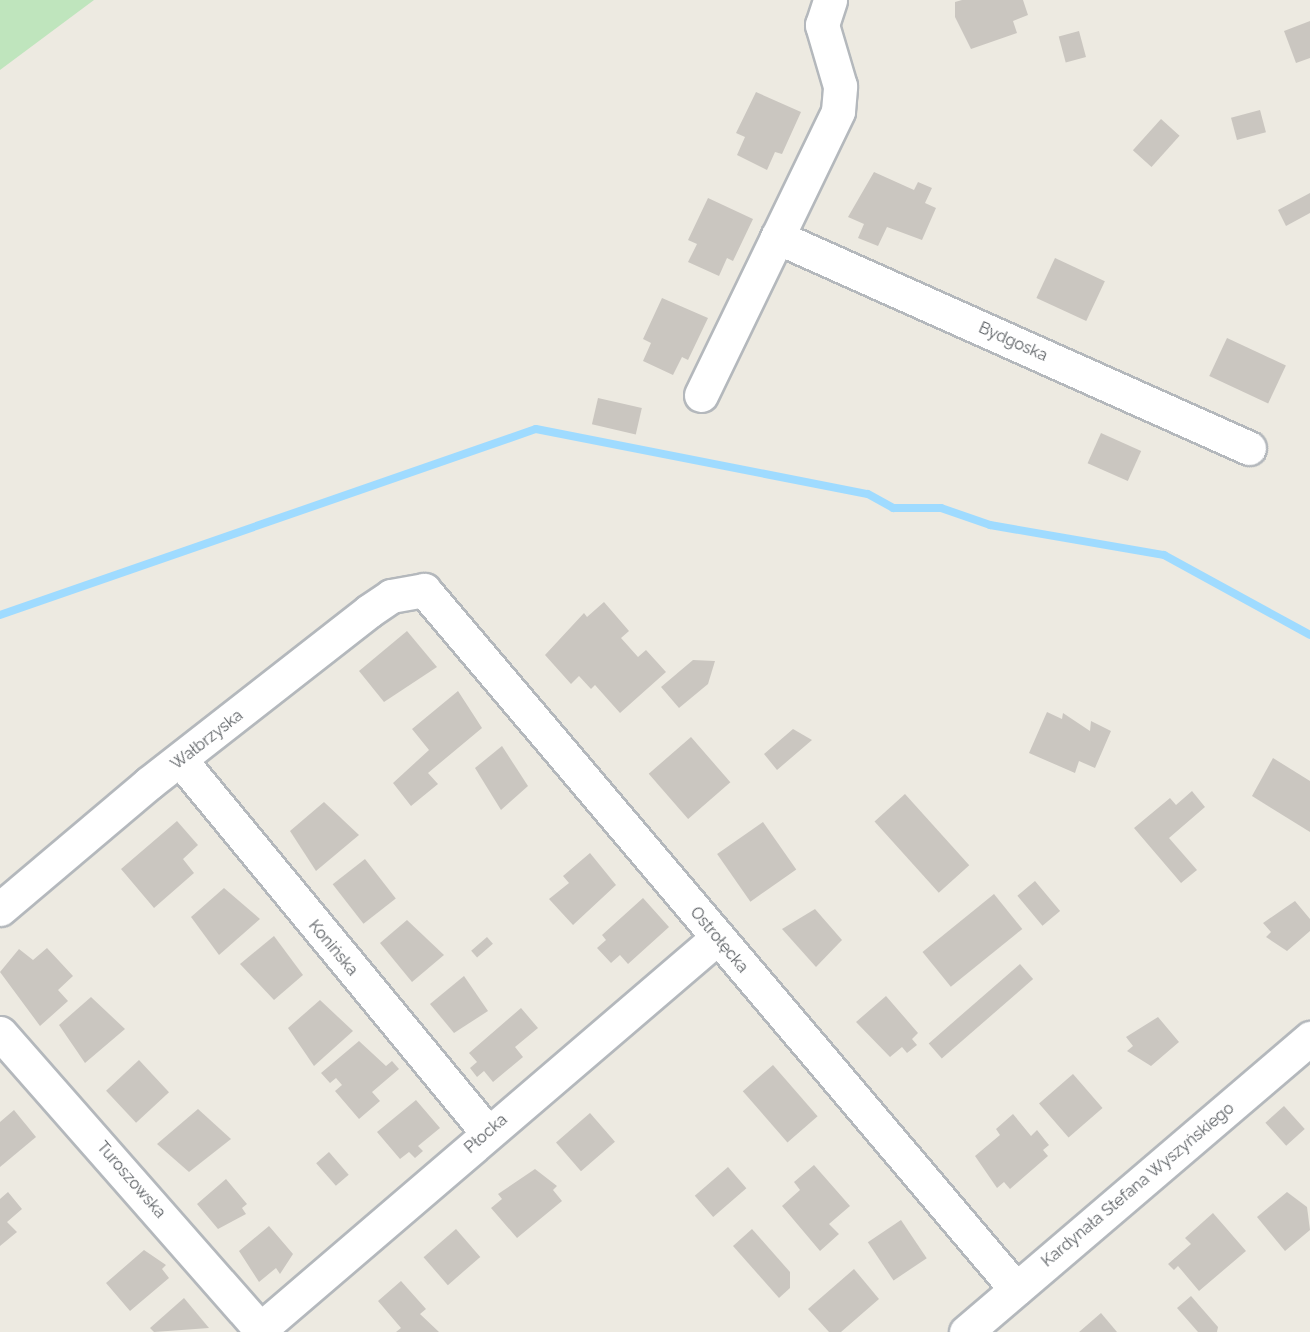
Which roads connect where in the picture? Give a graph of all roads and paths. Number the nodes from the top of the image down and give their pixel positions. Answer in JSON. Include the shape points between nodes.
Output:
{"nodes":[{"id":1,"x":830,"y":0,"type":"edge"},
{"id":2,"x":777,"y":237,"type":"junction"},
{"id":3,"x":701,"y":395,"type":"dead end"},
{"id":4,"x":1249,"y":448,"type":"dead end"},
{"id":5,"x":423,"y":590,"type":"joint"},
{"id":6,"x":182,"y":762,"type":"junction"},
{"id":7,"x":0,"y":909,"type":"edge"},
{"id":8,"x":717,"y":938,"type":"junction"},
{"id":9,"x":0,"y":1033,"type":"edge"},
{"id":10,"x":1310,"y":1038,"type":"edge"},
{"id":11,"x":487,"y":1132,"type":"junction"},
{"id":12,"x":1016,"y":1289,"type":"junction"},
{"id":13,"x":258,"y":1330,"type":"edge"},
{"id":14,"x":966,"y":1332,"type":"edge"}],
"edges":[{"from":1,"to":2,"type":"street","via":[[822,25],[840,86],[838,111]]},
{"from":2,"to":3,"type":"street"},
{"from":2,"to":4,"type":"street","name":"Bydgoska"},
{"from":5,"to":6,"type":"street","name":"Wałbrzyska","via":[[391,596],[369,611]]},
{"from":5,"to":8,"type":"street","name":"Ostrołęcka"},
{"from":6,"to":7,"type":"street","name":"Wałbrzyska","via":[[149,783]]},
{"from":6,"to":11,"type":"street","name":"Konińska"},
{"from":8,"to":11,"type":"street","name":"Płocka"},
{"from":8,"to":12,"type":"street","name":"Ostrołęcka"},
{"from":9,"to":13,"type":"street","name":"Turoszowska"},
{"from":10,"to":12,"type":"street","name":"Kardynała Stefana Wyszyńskiego"},
{"from":11,"to":13,"type":"street","name":"Płocka"},
{"from":12,"to":14,"type":"street","name":"Kardynała Stefana Wyszyńskiego"}]}
